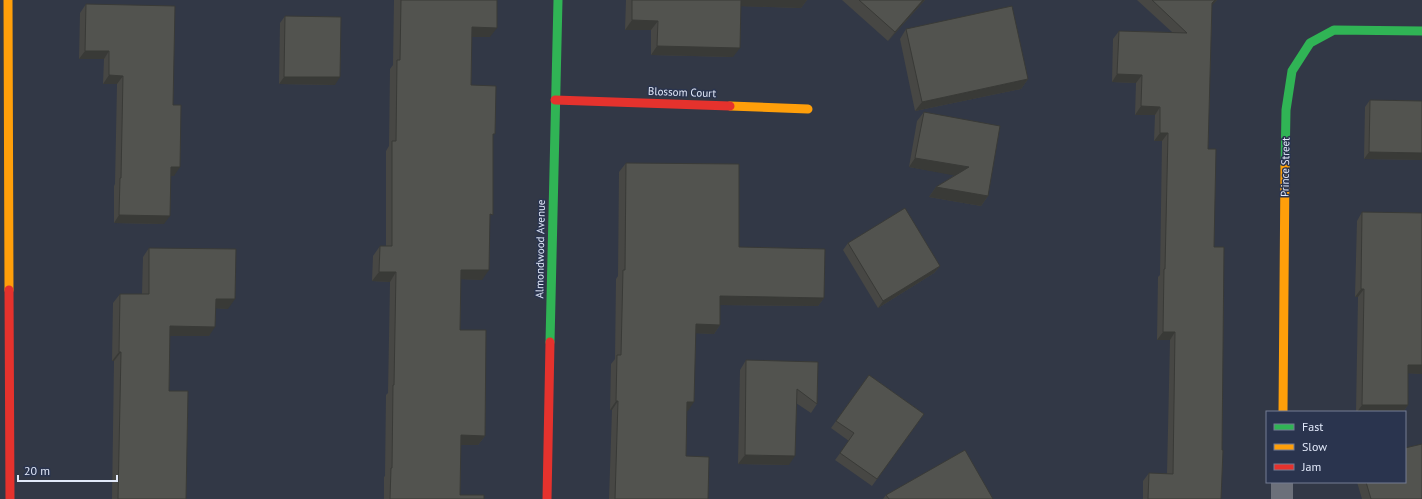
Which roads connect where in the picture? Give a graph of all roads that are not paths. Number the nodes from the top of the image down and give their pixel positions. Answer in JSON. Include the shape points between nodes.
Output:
{"nodes":[{"id":1,"x":8,"y":0,"type":"edge"},
{"id":2,"x":558,"y":0,"type":"edge"},
{"id":3,"x":1422,"y":31,"type":"edge"},
{"id":4,"x":555,"y":100,"type":"junction"},
{"id":5,"x":808,"y":109,"type":"dead end"},
{"id":6,"x":1283,"y":411,"type":"edge"},
{"id":7,"x":1282,"y":483,"type":"edge"},
{"id":8,"x":10,"y":499,"type":"edge"},
{"id":9,"x":547,"y":499,"type":"edge"},
{"id":10,"x":1282,"y":499,"type":"edge"}],
"edges":[{"from":1,"to":8,"type":"street"},
{"from":2,"to":4,"type":"street","name":"Almondwood Avenue"},
{"from":3,"to":6,"type":"street","name":"Prince Street","via":[[1334,30],[1310,43],[1292,71],[1286,110]]},
{"from":4,"to":5,"type":"street","name":"Blossom Court"},
{"from":4,"to":9,"type":"street","name":"Almondwood Avenue"},
{"from":7,"to":10,"type":"street"}]}
